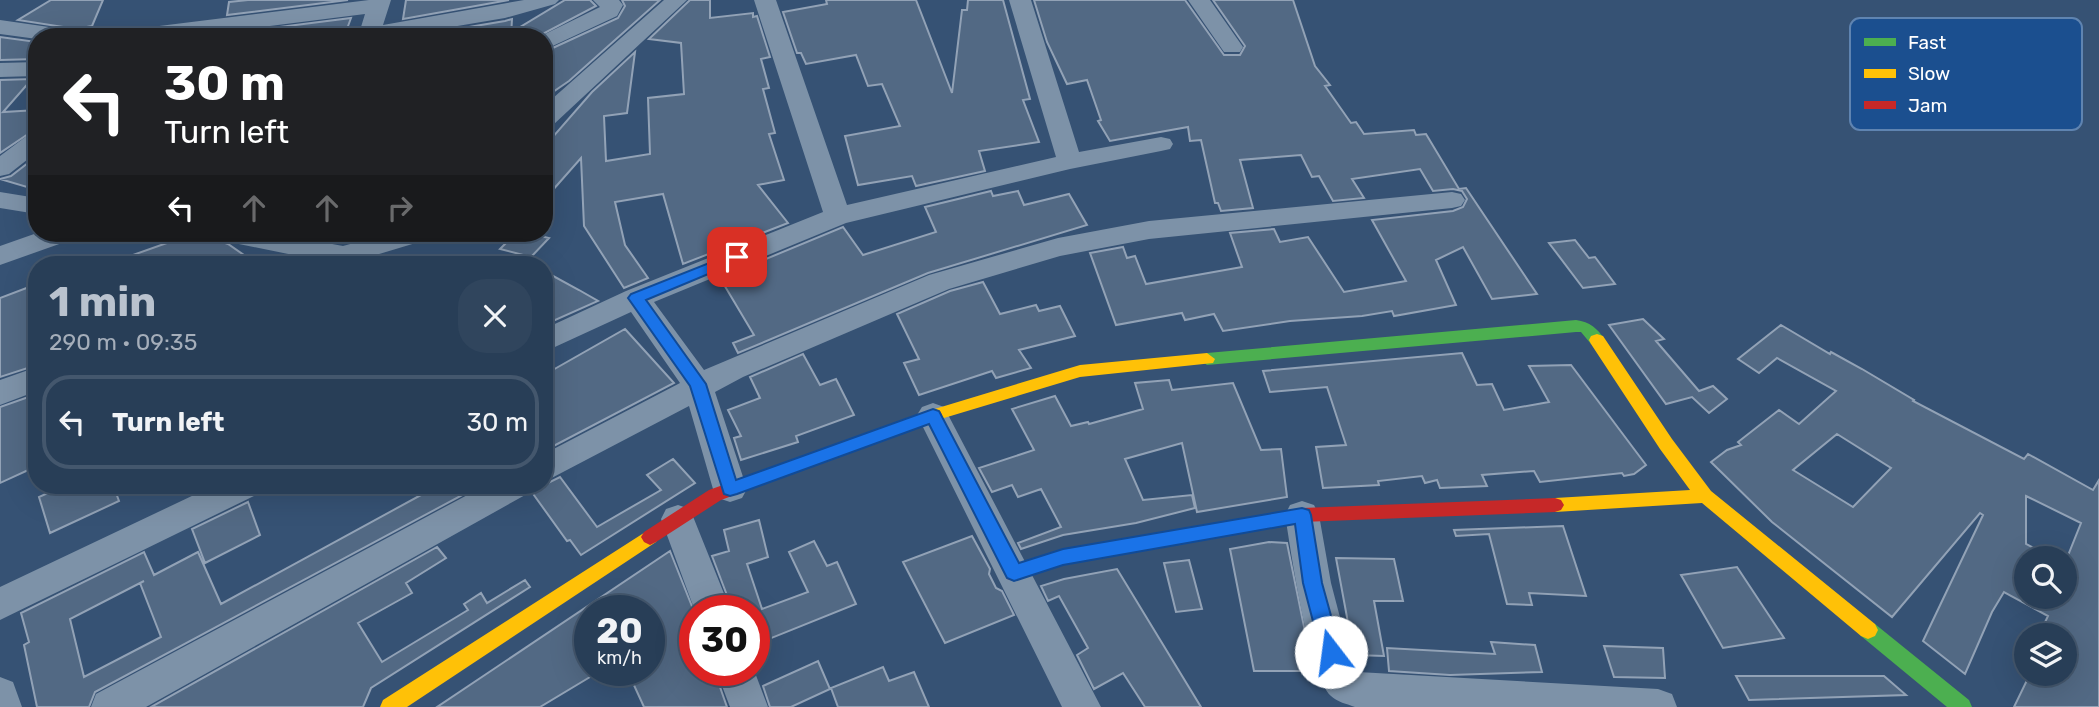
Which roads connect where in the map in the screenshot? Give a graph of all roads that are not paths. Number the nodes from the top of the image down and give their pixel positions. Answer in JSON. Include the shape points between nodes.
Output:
{"nodes":[{"id":1,"x":548,"y":0,"type":"edge"},
{"id":2,"x":604,"y":0,"type":"edge"},
{"id":3,"x":676,"y":0,"type":"edge"},
{"id":4,"x":765,"y":0,"type":"edge"},
{"id":5,"x":1020,"y":0,"type":"edge"},
{"id":6,"x":1199,"y":0,"type":"edge"},
{"id":7,"x":379,"y":3,"type":"edge"},
{"id":8,"x":0,"y":27,"type":"edge"},
{"id":9,"x":194,"y":28,"type":"edge"},
{"id":10,"x":373,"y":28,"type":"edge"},
{"id":11,"x":406,"y":28,"type":"edge"},
{"id":12,"x":28,"y":31,"type":"edge"},
{"id":13,"x":553,"y":39,"type":"edge"},
{"id":14,"x":1232,"y":47,"type":"dead end"},
{"id":15,"x":28,"y":69,"type":"edge"},
{"id":16,"x":0,"y":70,"type":"edge"},
{"id":17,"x":553,"y":111,"type":"edge"},
{"id":18,"x":1161,"y":144,"type":"dead end"},
{"id":19,"x":28,"y":147,"type":"edge"},
{"id":20,"x":1070,"y":161,"type":"junction"},
{"id":21,"x":0,"y":168,"type":"edge"},
{"id":22,"x":0,"y":200,"type":"edge"},
{"id":23,"x":1452,"y":200,"type":"dead end"},
{"id":24,"x":28,"y":204,"type":"edge"},
{"id":25,"x":838,"y":216,"type":"junction"},
{"id":26,"x":38,"y":242,"type":"edge"},
{"id":27,"x":263,"y":242,"type":"edge"},
{"id":28,"x":389,"y":242,"type":"edge"},
{"id":29,"x":0,"y":256,"type":"edge"},
{"id":30,"x":315,"y":256,"type":"edge"},
{"id":31,"x":343,"y":256,"type":"edge"},
{"id":32,"x":636,"y":298,"type":"junction"},
{"id":33,"x":553,"y":337,"type":"edge"},
{"id":34,"x":28,"y":382,"type":"edge"},
{"id":35,"x":698,"y":384,"type":"junction"},
{"id":36,"x":0,"y":393,"type":"edge"},
{"id":37,"x":933,"y":415,"type":"junction"},
{"id":38,"x":553,"y":464,"type":"edge"},
{"id":39,"x":730,"y":489,"type":"junction"},
{"id":40,"x":227,"y":494,"type":"edge"},
{"id":41,"x":499,"y":494,"type":"edge"},
{"id":42,"x":1705,"y":496,"type":"junction"},
{"id":43,"x":1302,"y":515,"type":"junction"},
{"id":44,"x":678,"y":519,"type":"junction"},
{"id":45,"x":1014,"y":573,"type":"junction"},
{"id":46,"x":707,"y":595,"type":"edge"},
{"id":47,"x":0,"y":604,"type":"edge"},
{"id":48,"x":741,"y":686,"type":"edge"},
{"id":49,"x":0,"y":695,"type":"edge"},
{"id":50,"x":1961,"y":706,"type":"edge"},
{"id":51,"x":3,"y":707,"type":"edge"},
{"id":52,"x":110,"y":707,"type":"edge"},
{"id":53,"x":390,"y":707,"type":"edge"},
{"id":54,"x":749,"y":707,"type":"edge"},
{"id":55,"x":1082,"y":707,"type":"edge"},
{"id":56,"x":1658,"y":707,"type":"edge"},
{"id":57,"x":1920,"y":707,"type":"edge"}],
"edges":[{"from":1,"to":11,"type":"street"},
{"from":2,"to":13,"type":"street","via":[[612,5],[609,11]]},
{"from":3,"to":17,"type":"street"},
{"from":4,"to":25,"type":"street"},
{"from":5,"to":20,"type":"street"},
{"from":6,"to":14,"type":"street"},
{"from":7,"to":9,"type":"street"},
{"from":7,"to":10,"type":"street"},
{"from":8,"to":12,"type":"street"},
{"from":15,"to":16,"type":"street"},
{"from":18,"to":20,"type":"street"},
{"from":19,"to":21,"type":"street"},
{"from":20,"to":25,"type":"street"},
{"from":22,"to":24,"type":"street"},
{"from":23,"to":35,"type":"street","via":[[1149,230],[1058,247],[939,282]]},
{"from":25,"to":32,"type":"street"},
{"from":26,"to":29,"type":"street"},
{"from":27,"to":30,"type":"street"},
{"from":28,"to":31,"type":"street"},
{"from":32,"to":33,"type":"street"},
{"from":32,"to":35,"type":"street"},
{"from":34,"to":36,"type":"street"},
{"from":35,"to":38,"type":"street"},
{"from":35,"to":39,"type":"street"},
{"from":37,"to":39,"type":"street"},
{"from":37,"to":42,"type":"street","via":[[1080,371],[1585,327]]},
{"from":37,"to":45,"type":"street"},
{"from":39,"to":44,"type":"street"},
{"from":40,"to":47,"type":"street"},
{"from":41,"to":52,"type":"street"},
{"from":42,"to":43,"type":"street"},
{"from":42,"to":50,"type":"street"},
{"from":43,"to":45,"type":"street","via":[[1063,557]]},
{"from":43,"to":56,"type":"street","via":[[1312,583],[1337,676],[1346,686]]},
{"from":44,"to":46,"type":"street"},
{"from":44,"to":53,"type":"street"},
{"from":45,"to":55,"type":"street"},
{"from":48,"to":54,"type":"street"},
{"from":49,"to":51,"type":"street"},
{"from":50,"to":57,"type":"street"}]}
